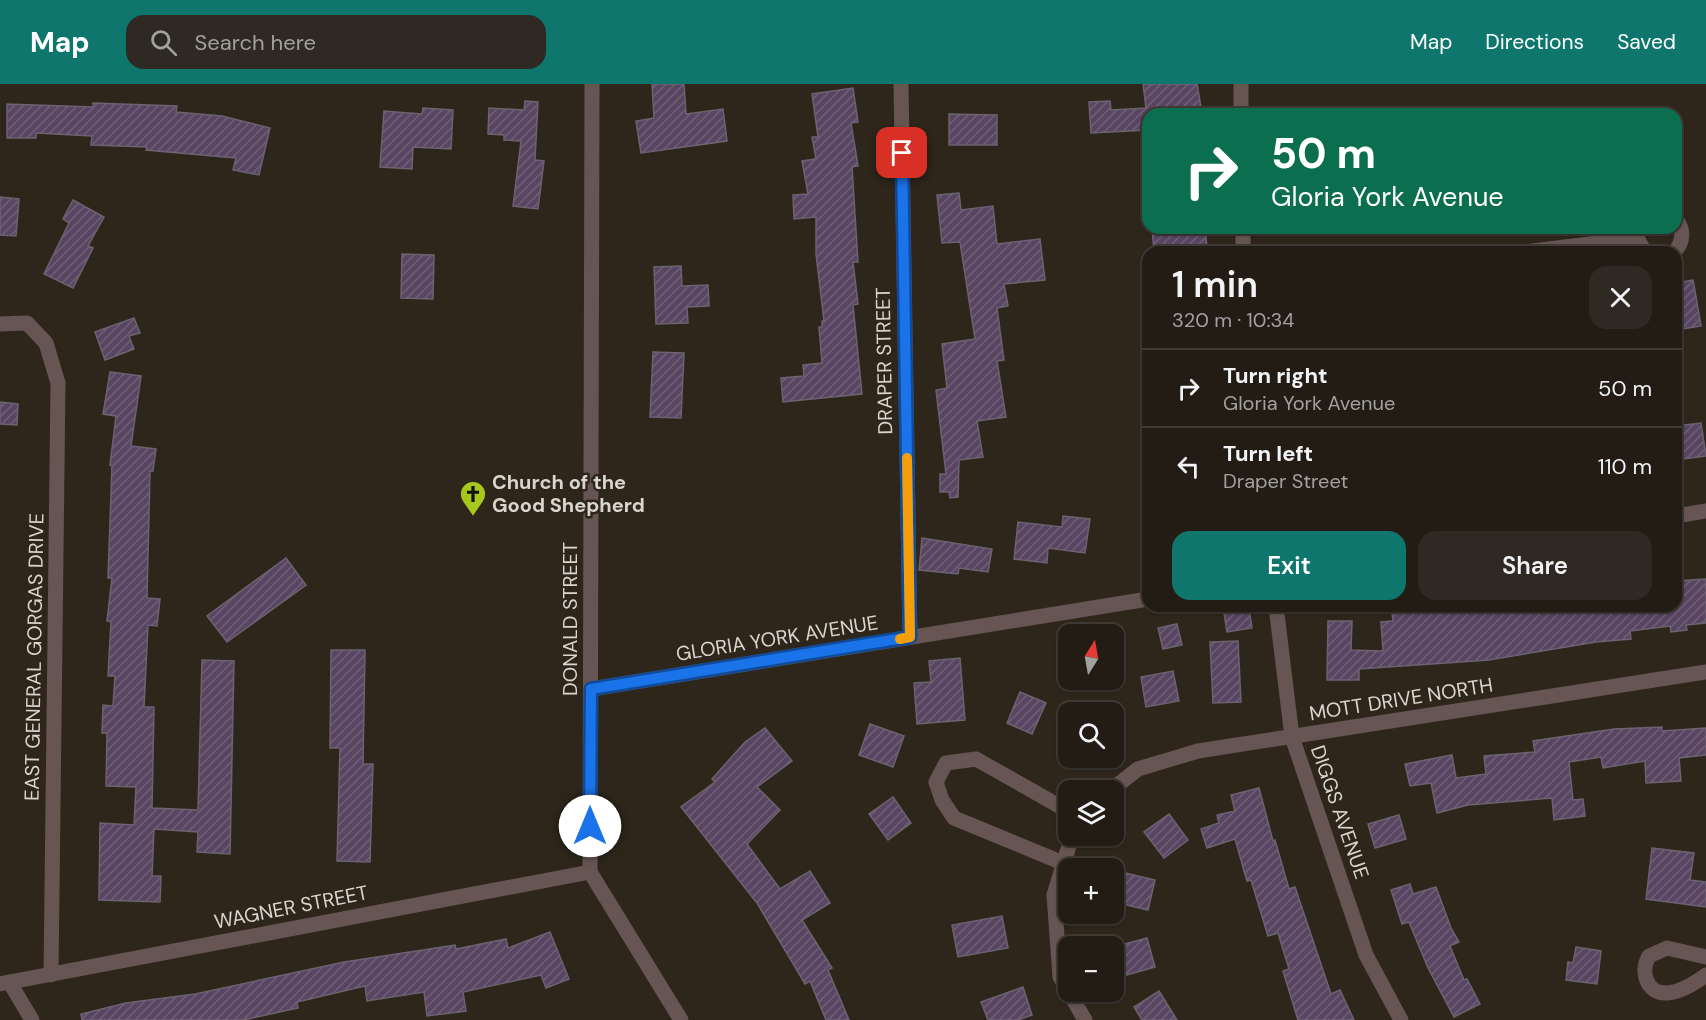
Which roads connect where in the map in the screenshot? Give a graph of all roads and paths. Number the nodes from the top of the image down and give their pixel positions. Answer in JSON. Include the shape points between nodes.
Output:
{"nodes":[{"id":1,"x":592,"y":84,"type":"edge"},
{"id":2,"x":901,"y":84,"type":"edge"},
{"id":3,"x":1241,"y":84,"type":"edge"},
{"id":4,"x":1241,"y":108,"type":"edge"},
{"id":5,"x":1632,"y":234,"type":"edge"},
{"id":6,"x":1560,"y":246,"type":"edge"},
{"id":7,"x":0,"y":324,"type":"edge"},
{"id":8,"x":1706,"y":511,"type":"edge"},
{"id":9,"x":1682,"y":515,"type":"edge"},
{"id":10,"x":1142,"y":600,"type":"edge"},
{"id":11,"x":1276,"y":612,"type":"edge"},
{"id":12,"x":910,"y":637,"type":"junction"},
{"id":13,"x":1706,"y":672,"type":"edge"},
{"id":14,"x":591,"y":689,"type":"junction"},
{"id":15,"x":1292,"y":737,"type":"junction"},
{"id":16,"x":1124,"y":780,"type":"edge"},
{"id":17,"x":1058,"y":805,"type":"edge"},
{"id":18,"x":1058,"y":861,"type":"edge"},
{"id":19,"x":590,"y":872,"type":"junction"},
{"id":20,"x":1058,"y":881,"type":"edge"},
{"id":21,"x":1706,"y":957,"type":"edge"},
{"id":22,"x":51,"y":975,"type":"junction"},
{"id":23,"x":1706,"y":975,"type":"edge"},
{"id":24,"x":5,"y":983,"type":"edge"},
{"id":25,"x":32,"y":1020,"type":"edge"},
{"id":26,"x":681,"y":1020,"type":"edge"},
{"id":27,"x":1084,"y":1020,"type":"edge"},
{"id":28,"x":1401,"y":1020,"type":"edge"}],
"edges":[{"from":1,"to":14,"type":"street","name":"DONALD STREET"},
{"from":2,"to":12,"type":"street","name":"DRAPER STREET"},
{"from":3,"to":4,"type":"street"},
{"from":5,"to":6,"type":"street"},
{"from":7,"to":22,"type":"street","name":"EAST GENERAL GORGAS DRIVE","via":[[27,323],[46,343],[58,383]]},
{"from":8,"to":9,"type":"street"},
{"from":10,"to":12,"type":"street","name":"GLORIA YORK AVENUE"},
{"from":11,"to":15,"type":"street","name":"DIGGS AVENUE"},
{"from":12,"to":14,"type":"street","name":"GLORIA YORK AVENUE"},
{"from":13,"to":15,"type":"street","name":"MOTT DRIVE NORTH"},
{"from":14,"to":19,"type":"street","name":"DONALD STREET"},
{"from":15,"to":16,"type":"street","name":"MOTT DRIVE NORTH","via":[[1198,751],[1138,769]]},
{"from":15,"to":28,"type":"street","name":"DIGGS AVENUE","via":[[1366,955]]},
{"from":17,"to":18,"type":"street","via":[[976,759],[946,763],[936,782],[954,818]]},
{"from":19,"to":22,"type":"street","name":"WAGNER STREET"},
{"from":19,"to":26,"type":"street"},
{"from":20,"to":27,"type":"street","via":[[1054,895],[1060,977]]},
{"from":21,"to":23,"type":"street","via":[[1667,948],[1649,956],[1644,972],[1652,988],[1665,993],[1689,986]]},
{"from":22,"to":24,"type":"street","name":"WAGNER STREET"},
{"from":24,"to":25,"type":"street"}]}
